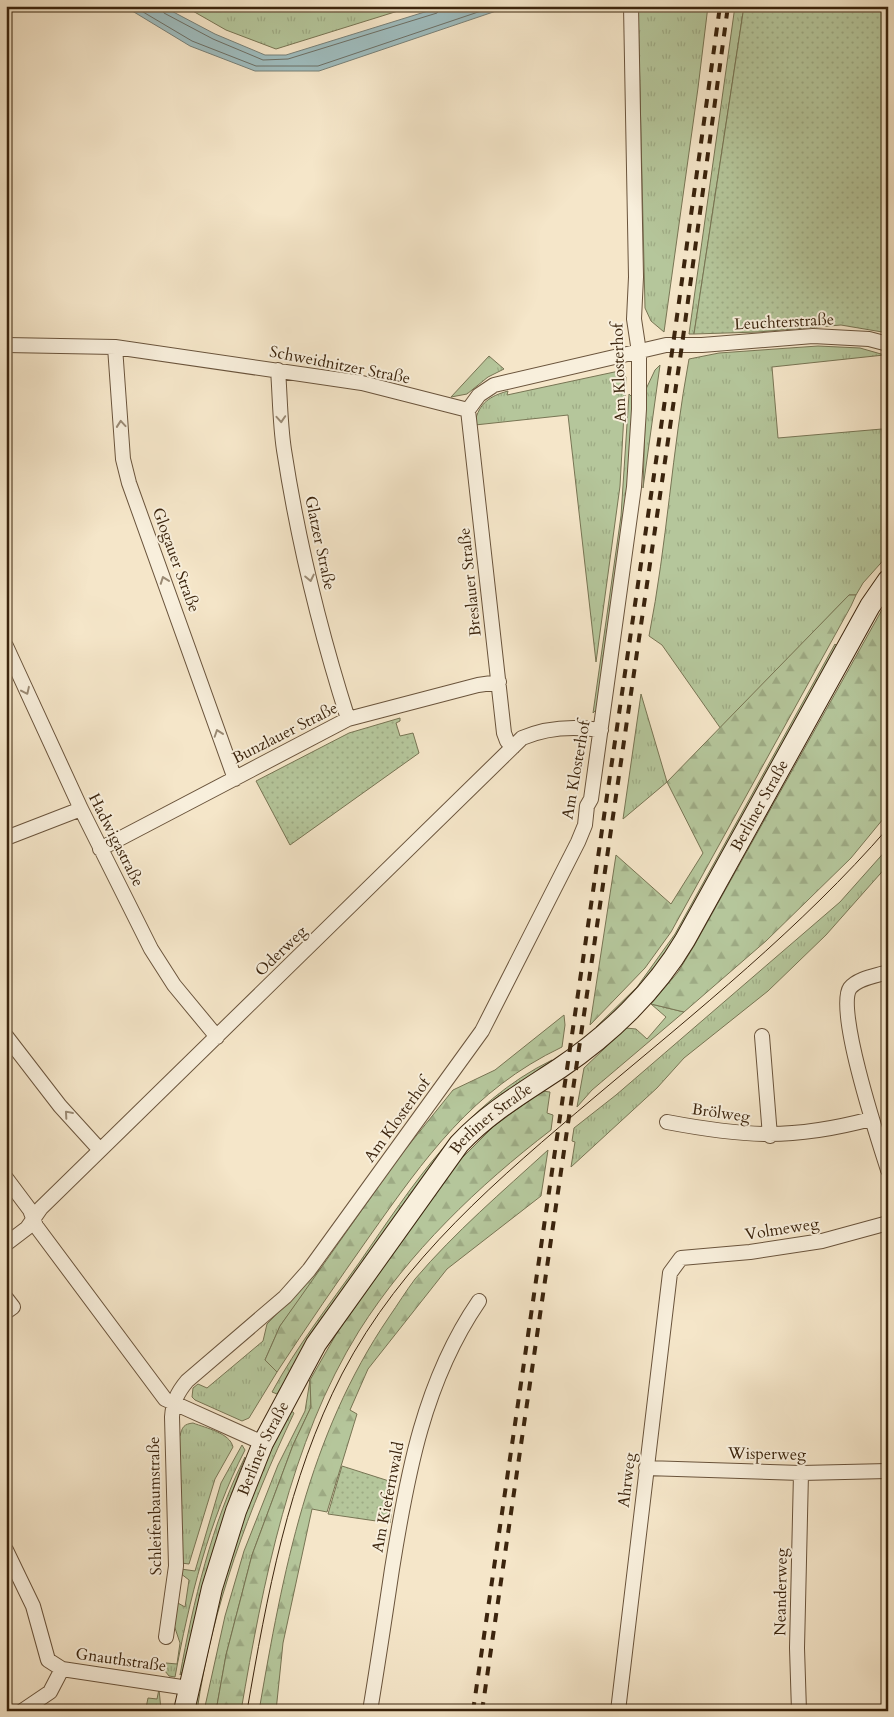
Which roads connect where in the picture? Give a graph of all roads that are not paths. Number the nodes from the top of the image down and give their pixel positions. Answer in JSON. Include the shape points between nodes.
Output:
{"nodes":[{"id":1,"x":631,"y":6,"type":"edge"},
{"id":2,"x":888,"y":344,"type":"edge"},
{"id":3,"x":6,"y":345,"type":"edge"},
{"id":4,"x":115,"y":347,"type":"junction"},
{"id":5,"x":639,"y":352,"type":"junction"},
{"id":6,"x":278,"y":370,"type":"junction"},
{"id":7,"x":468,"y":410,"type":"junction"},
{"id":8,"x":888,"y":580,"type":"edge"},
{"id":9,"x":6,"y":646,"type":"edge"},
{"id":10,"x":498,"y":682,"type":"junction"},
{"id":11,"x":348,"y":719,"type":"junction"},
{"id":12,"x":601,"y":730,"type":"junction"},
{"id":13,"x":513,"y":747,"type":"junction"},
{"id":14,"x":235,"y":779,"type":"junction"},
{"id":15,"x":80,"y":809,"type":"junction"},
{"id":16,"x":6,"y":838,"type":"edge"},
{"id":17,"x":100,"y":849,"type":"junction"},
{"id":18,"x":888,"y":972,"type":"edge"},
{"id":19,"x":6,"y":1036,"type":"edge"},
{"id":20,"x":762,"y":1036,"type":"dead end"},
{"id":21,"x":217,"y":1037,"type":"junction"},
{"id":22,"x":871,"y":1120,"type":"junction"},
{"id":23,"x":667,"y":1122,"type":"dead end"},
{"id":24,"x":770,"y":1136,"type":"junction"},
{"id":25,"x":100,"y":1150,"type":"junction"},
{"id":26,"x":888,"y":1170,"type":"edge"},
{"id":27,"x":6,"y":1178,"type":"edge"},
{"id":28,"x":34,"y":1219,"type":"junction"},
{"id":29,"x":888,"y":1223,"type":"edge"},
{"id":30,"x":6,"y":1244,"type":"edge"},
{"id":31,"x":681,"y":1258,"type":"joint"},
{"id":32,"x":6,"y":1298,"type":"edge"},
{"id":33,"x":479,"y":1301,"type":"dead end"},
{"id":34,"x":6,"y":1312,"type":"edge"},
{"id":35,"x":173,"y":1404,"type":"junction"},
{"id":36,"x":264,"y":1443,"type":"junction"},
{"id":37,"x":646,"y":1468,"type":"junction"},
{"id":38,"x":888,"y":1471,"type":"edge"},
{"id":39,"x":801,"y":1473,"type":"junction"},
{"id":40,"x":6,"y":1550,"type":"edge"},
{"id":41,"x":166,"y":1637,"type":"dead end"},
{"id":42,"x":62,"y":1669,"type":"junction"},
{"id":43,"x":188,"y":1688,"type":"junction"},
{"id":44,"x":22,"y":1711,"type":"edge"},
{"id":45,"x":184,"y":1711,"type":"edge"},
{"id":46,"x":370,"y":1711,"type":"edge"},
{"id":47,"x":618,"y":1711,"type":"edge"},
{"id":48,"x":799,"y":1711,"type":"edge"}],
"edges":[{"from":1,"to":5,"type":"street","name":"Am Klosterhof","via":[[634,319]]},
{"from":2,"to":5,"type":"street","name":"Leuchterstraße","via":[[868,339],[812,336],[657,346]]},
{"from":3,"to":4,"type":"street","name":"Schweidnitzer Straße"},
{"from":4,"to":6,"type":"street","name":"Schweidnitzer Straße"},
{"from":14,"to":4,"type":"street","name":"Glogauer Straße","one_way":true,"via":[[123,459]]},
{"from":5,"to":7,"type":"street","via":[[494,386],[479,395]]},
{"from":5,"to":12,"type":"street","name":"Am Klosterhof","via":[[639,435],[634,487]]},
{"from":6,"to":7,"type":"street","name":"Schweidnitzer Straße","via":[[362,383]]},
{"from":6,"to":11,"type":"street","name":"Glatzer Straße","one_way":true,"via":[[283,448],[302,544],[324,642]]},
{"from":7,"to":10,"type":"street","name":"Breslauer Straße"},
{"from":8,"to":36,"type":"main road","name":"Berliner Straße","via":[[870,606],[686,940],[669,965],[606,1033],[487,1117],[450,1154],[316,1344]]},
{"from":9,"to":15,"type":"street","name":"Hadwigastraße","one_way":true},
{"from":10,"to":11,"type":"street","name":"Bunzlauer Straße"},
{"from":10,"to":13,"type":"street","name":"Breslauer Straße","via":[[504,733]]},
{"from":11,"to":14,"type":"street","name":"Bunzlauer Straße"},
{"from":12,"to":13,"type":"street","name":"Oderweg","via":[[570,728],[544,731],[522,738]]},
{"from":12,"to":35,"type":"street","name":"Am Klosterhof","via":[[585,825],[518,962],[469,1051],[309,1270],[285,1297],[187,1381]]},
{"from":13,"to":21,"type":"street","name":"Oderweg"},
{"from":14,"to":17,"type":"street","name":"Bunzlauer Straße"},
{"from":15,"to":16,"type":"street"},
{"from":15,"to":17,"type":"street","name":"Hadwigastraße"},
{"from":17,"to":21,"type":"street","name":"Hadwigastraße","via":[[151,949],[174,986]]},
{"from":18,"to":22,"type":"street","via":[[858,981],[849,989],[846,1000]]},
{"from":25,"to":19,"type":"street","one_way":true},
{"from":20,"to":24,"type":"street","name":"Brölweg"},
{"from":21,"to":25,"type":"street","name":"Oderweg"},
{"from":22,"to":24,"type":"street","name":"Brölweg","via":[[835,1129]]},
{"from":22,"to":26,"type":"street"},
{"from":23,"to":24,"type":"street","name":"Brölweg","via":[[720,1132]]},
{"from":25,"to":28,"type":"street","name":"Oderweg","via":[[41,1208]]},
{"from":27,"to":28,"type":"street"},
{"from":28,"to":30,"type":"street","name":"Oderweg","via":[[28,1228]]},
{"from":28,"to":35,"type":"street","via":[[158,1392]]},
{"from":29,"to":31,"type":"street","name":"Volmeweg","via":[[822,1241]]},
{"from":31,"to":37,"type":"street","name":"Ahrweg","via":[[670,1272]]},
{"from":32,"to":34,"type":"street","via":[[13,1307]]},
{"from":33,"to":46,"type":"street","name":"Am Kiefernwald","via":[[436,1382],[416,1440],[404,1488]]},
{"from":35,"to":36,"type":"street"},
{"from":35,"to":41,"type":"street","name":"Schleifenbaumstraße","via":[[176,1566]]},
{"from":36,"to":43,"type":"main road","name":"Berliner Straße","via":[[245,1485],[224,1548]]},
{"from":37,"to":39,"type":"street","name":"Wisperweg"},
{"from":37,"to":47,"type":"street","name":"Ahrweg"},
{"from":38,"to":39,"type":"street","name":"Wisperweg"},
{"from":39,"to":48,"type":"street","name":"Neanderweg","via":[[797,1648]]},
{"from":40,"to":42,"type":"street","name":"Gnauthstraße","via":[[34,1606],[48,1660]]},
{"from":42,"to":43,"type":"street","name":"Gnauthstraße"},
{"from":42,"to":44,"type":"street","via":[[50,1692]]},
{"from":43,"to":45,"type":"main road","name":"Berliner Straße"}]}
